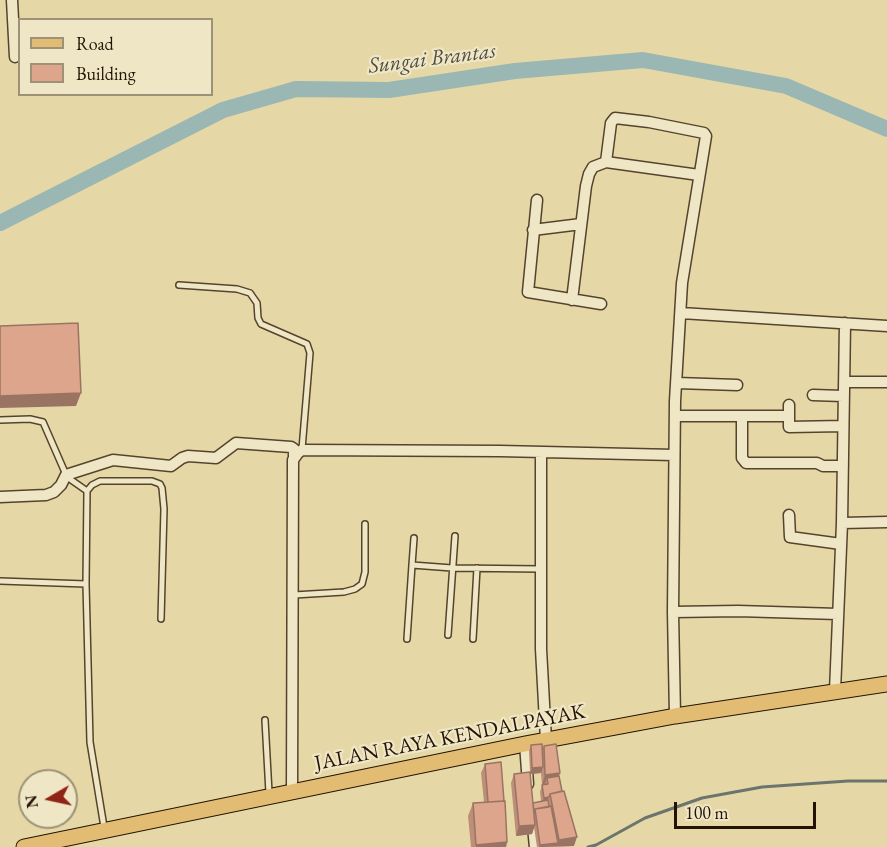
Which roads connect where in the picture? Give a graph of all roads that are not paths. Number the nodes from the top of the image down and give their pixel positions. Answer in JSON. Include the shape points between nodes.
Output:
{"nodes":[{"id":1,"x":12,"y":0,"type":"edge"},
{"id":2,"x":15,"y":57,"type":"dead end"},
{"id":3,"x":606,"y":162,"type":"junction"},
{"id":4,"x":699,"y":175,"type":"junction"},
{"id":5,"x":537,"y":200,"type":"dead end"},
{"id":6,"x":581,"y":224,"type":"junction"},
{"id":7,"x":534,"y":230,"type":"junction"},
{"id":8,"x":178,"y":285,"type":"dead end"},
{"id":9,"x":572,"y":300,"type":"junction"},
{"id":10,"x":601,"y":304,"type":"dead end"},
{"id":11,"x":681,"y":313,"type":"junction"},
{"id":12,"x":844,"y":323,"type":"junction"},
{"id":13,"x":887,"y":326,"type":"edge"},
{"id":14,"x":844,"y":382,"type":"junction"},
{"id":15,"x":887,"y":382,"type":"edge"},
{"id":16,"x":677,"y":383,"type":"junction"},
{"id":17,"x":737,"y":385,"type":"dead end"},
{"id":18,"x":813,"y":395,"type":"dead end"},
{"id":19,"x":843,"y":396,"type":"junction"},
{"id":20,"x":676,"y":416,"type":"junction"},
{"id":21,"x":742,"y":416,"type":"junction"},
{"id":22,"x":0,"y":420,"type":"edge"},
{"id":23,"x":843,"y":426,"type":"junction"},
{"id":24,"x":541,"y":452,"type":"junction"},
{"id":25,"x":298,"y":454,"type":"junction"},
{"id":26,"x":674,"y":455,"type":"junction"},
{"id":27,"x":843,"y":466,"type":"junction"},
{"id":28,"x":66,"y":475,"type":"junction"},
{"id":29,"x":87,"y":491,"type":"junction"},
{"id":30,"x":0,"y":497,"type":"edge"},
{"id":31,"x":789,"y":515,"type":"dead end"},
{"id":32,"x":887,"y":522,"type":"edge"},
{"id":33,"x":842,"y":523,"type":"junction"},
{"id":34,"x":365,"y":524,"type":"dead end"},
{"id":35,"x":455,"y":536,"type":"dead end"},
{"id":36,"x":414,"y":538,"type":"dead end"},
{"id":37,"x":841,"y":544,"type":"junction"},
{"id":38,"x":412,"y":565,"type":"junction"},
{"id":39,"x":452,"y":568,"type":"junction"},
{"id":40,"x":477,"y":568,"type":"junction"},
{"id":41,"x":541,"y":569,"type":"junction"},
{"id":42,"x":0,"y":581,"type":"edge"},
{"id":43,"x":86,"y":584,"type":"junction"},
{"id":44,"x":294,"y":595,"type":"junction"},
{"id":45,"x":673,"y":612,"type":"junction"},
{"id":46,"x":838,"y":614,"type":"junction"},
{"id":47,"x":161,"y":619,"type":"dead end"},
{"id":48,"x":448,"y":635,"type":"dead end"},
{"id":49,"x":407,"y":639,"type":"dead end"},
{"id":50,"x":474,"y":639,"type":"dead end"},
{"id":51,"x":887,"y":684,"type":"edge"},
{"id":52,"x":835,"y":691,"type":"junction"},
{"id":53,"x":675,"y":716,"type":"junction"},
{"id":54,"x":265,"y":720,"type":"dead end"},
{"id":55,"x":546,"y":740,"type":"junction"},
{"id":56,"x":525,"y":744,"type":"junction"},
{"id":57,"x":292,"y":792,"type":"junction"},
{"id":58,"x":269,"y":796,"type":"junction"},
{"id":59,"x":105,"y":830,"type":"junction"},
{"id":60,"x":44,"y":845,"type":"edge"},
{"id":61,"x":24,"y":847,"type":"edge"},
{"id":62,"x":535,"y":847,"type":"edge"}],
"edges":[{"from":1,"to":2,"type":"street"},
{"from":3,"to":4,"type":"street"},
{"from":3,"to":4,"type":"street","via":[[612,120],[634,119],[705,134]]},
{"from":3,"to":6,"type":"street","via":[[595,165],[589,174]]},
{"from":4,"to":11,"type":"street"},
{"from":5,"to":7,"type":"street"},
{"from":6,"to":7,"type":"street"},
{"from":6,"to":9,"type":"street"},
{"from":7,"to":9,"type":"street","via":[[528,292]]},
{"from":8,"to":25,"type":"lane","via":[[249,293],[257,303],[261,324],[307,344],[310,353]]},
{"from":9,"to":10,"type":"street"},
{"from":11,"to":12,"type":"street"},
{"from":11,"to":16,"type":"street"},
{"from":12,"to":13,"type":"street"},
{"from":12,"to":14,"type":"street"},
{"from":14,"to":15,"type":"street"},
{"from":14,"to":19,"type":"street"},
{"from":16,"to":17,"type":"street"},
{"from":16,"to":20,"type":"street"},
{"from":18,"to":19,"type":"street"},
{"from":19,"to":23,"type":"street"},
{"from":20,"to":21,"type":"street"},
{"from":20,"to":26,"type":"street"},
{"from":21,"to":23,"type":"street","via":[[789,411],[789,427]]},
{"from":21,"to":27,"type":"street","via":[[742,458],[746,463]]},
{"from":22,"to":28,"type":"lane","via":[[43,422]]},
{"from":23,"to":27,"type":"street"},
{"from":24,"to":25,"type":"street"},
{"from":24,"to":26,"type":"street"},
{"from":24,"to":41,"type":"street"},
{"from":25,"to":28,"type":"street","via":[[291,447],[236,443],[216,458],[188,456],[171,466],[113,460]]},
{"from":25,"to":44,"type":"street"},
{"from":26,"to":45,"type":"street"},
{"from":27,"to":33,"type":"street"},
{"from":28,"to":29,"type":"lane"},
{"from":28,"to":30,"type":"street","via":[[61,485],[46,495]]},
{"from":29,"to":43,"type":"lane"},
{"from":29,"to":47,"type":"lane","via":[[100,481],[160,484],[164,492]]},
{"from":31,"to":37,"type":"street","via":[[790,537]]},
{"from":32,"to":33,"type":"street"},
{"from":33,"to":37,"type":"street"},
{"from":34,"to":44,"type":"lane","via":[[362,584],[344,592]]},
{"from":35,"to":39,"type":"lane"},
{"from":36,"to":38,"type":"lane"},
{"from":37,"to":46,"type":"street"},
{"from":38,"to":39,"type":"lane"},
{"from":38,"to":49,"type":"lane"},
{"from":39,"to":40,"type":"lane"},
{"from":39,"to":48,"type":"lane"},
{"from":40,"to":41,"type":"lane"},
{"from":40,"to":50,"type":"lane"},
{"from":41,"to":55,"type":"street"},
{"from":42,"to":43,"type":"lane"},
{"from":43,"to":59,"type":"lane","via":[[90,742]]},
{"from":44,"to":57,"type":"street"},
{"from":45,"to":46,"type":"street"},
{"from":45,"to":53,"type":"street"},
{"from":46,"to":52,"type":"street"},
{"from":51,"to":52,"type":"main road","name":"JALAN RAYA KENDALPAYAK"},
{"from":52,"to":53,"type":"main road","name":"JALAN RAYA KENDALPAYAK"},
{"from":53,"to":55,"type":"main road","name":"JALAN RAYA KENDALPAYAK"},
{"from":54,"to":58,"type":"lane"},
{"from":55,"to":56,"type":"main road","name":"JALAN RAYA KENDALPAYAK"},
{"from":56,"to":57,"type":"main road","name":"JALAN RAYA KENDALPAYAK"},
{"from":56,"to":62,"type":"street"},
{"from":57,"to":58,"type":"main road","name":"JALAN RAYA KENDALPAYAK"},
{"from":58,"to":59,"type":"main road","name":"JALAN RAYA KENDALPAYAK"},
{"from":59,"to":60,"type":"main road","name":"JALAN RAYA KENDALPAYAK"},
{"from":60,"to":61,"type":"main road","name":"JALAN RAYA KENDALPAYAK"}]}
